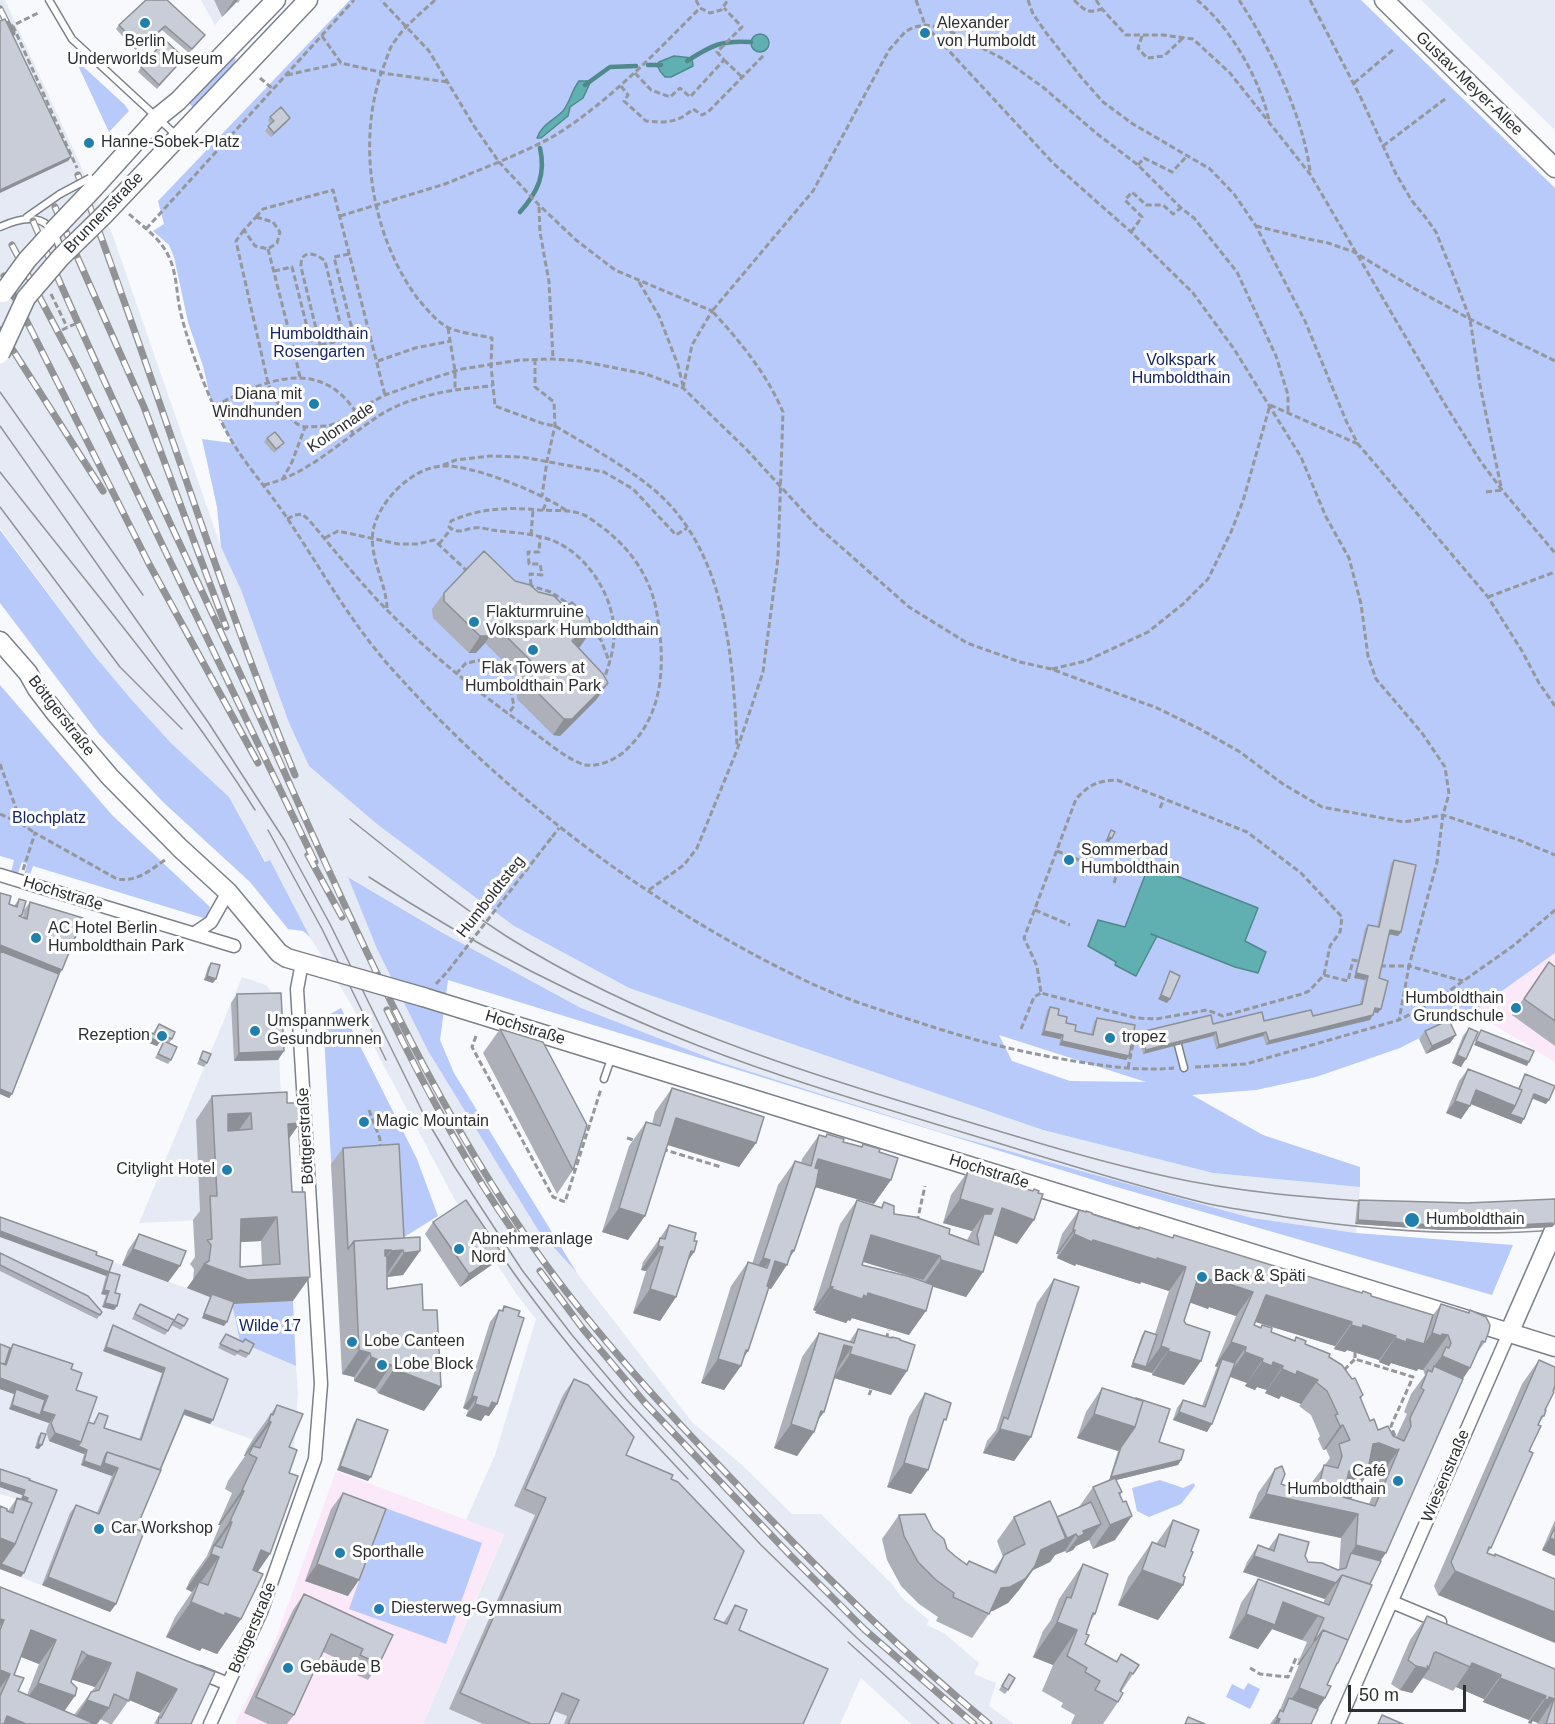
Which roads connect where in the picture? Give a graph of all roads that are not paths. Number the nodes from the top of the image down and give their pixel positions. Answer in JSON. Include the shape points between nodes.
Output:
{"nodes":[{"id":1,"x":49,"y":0,"type":"edge"},
{"id":2,"x":276,"y":0,"type":"edge"},
{"id":3,"x":308,"y":0,"type":"edge"},
{"id":4,"x":1384,"y":0,"type":"edge"},
{"id":5,"x":157,"y":118,"type":"junction"},
{"id":6,"x":178,"y":138,"type":"junction"},
{"id":7,"x":1555,"y":168,"type":"edge"},
{"id":8,"x":97,"y":180,"type":"junction"},
{"id":9,"x":27,"y":217,"type":"junction"},
{"id":10,"x":0,"y":227,"type":"edge"},
{"id":11,"x":54,"y":231,"type":"junction"},
{"id":12,"x":62,"y":257,"type":"junction"},
{"id":13,"x":1,"y":295,"type":"edge"},
{"id":14,"x":0,"y":354,"type":"edge"},
{"id":15,"x":2,"y":646,"type":"edge"},
{"id":16,"x":0,"y":875,"type":"edge"},
{"id":17,"x":228,"y":892,"type":"junction"},
{"id":18,"x":195,"y":933,"type":"junction"},
{"id":19,"x":234,"y":946,"type":"dead end"},
{"id":20,"x":302,"y":963,"type":"junction"},
{"id":21,"x":1178,"y":1045,"type":"edge"},
{"id":22,"x":612,"y":1055,"type":"junction"},
{"id":23,"x":1184,"y":1068,"type":"road end"},
{"id":24,"x":604,"y":1078,"type":"road end"},
{"id":25,"x":1552,"y":1235,"type":"edge"},
{"id":26,"x":1509,"y":1333,"type":"junction"},
{"id":27,"x":1555,"y":1347,"type":"edge"},
{"id":28,"x":1392,"y":1602,"type":"junction"},
{"id":29,"x":1454,"y":1628,"type":"edge"},
{"id":30,"x":192,"y":1669,"type":"edge"},
{"id":31,"x":228,"y":1684,"type":"junction"},
{"id":32,"x":210,"y":1724,"type":"edge"},
{"id":33,"x":1338,"y":1724,"type":"edge"}],
"edges":[{"from":1,"to":5,"type":"lane","via":[[72,39]]},
{"from":2,"to":5,"type":"street","name":"Brunnenstraße"},
{"from":3,"to":6,"type":"street","name":"Brunnenstraße"},
{"from":4,"to":7,"type":"street","name":"Gustav-Meyer-Allee"},
{"from":5,"to":6,"type":"lane"},
{"from":5,"to":8,"type":"street","name":"Brunnenstraße"},
{"from":6,"to":12,"type":"street","name":"Brunnenstraße","bridge":true},
{"from":8,"to":9,"type":"lane","bridge":true,"via":[[60,194]]},
{"from":8,"to":11,"type":"street","name":"Brunnenstraße","bridge":true},
{"from":9,"to":10,"type":"lane"},
{"from":9,"to":11,"type":"lane"},
{"from":11,"to":12,"type":"lane"},
{"from":11,"to":13,"type":"street","name":"Brunnenstraße","bridge":true},
{"from":12,"to":14,"type":"street","name":"Brunnenstraße","bridge":true,"via":[[26,298]]},
{"from":15,"to":17,"type":"street","name":"Böttgerstraße","via":[[110,777]]},
{"from":16,"to":18,"type":"street","name":"Hochstraße"},
{"from":17,"to":18,"type":"street","via":[[211,922]]},
{"from":17,"to":20,"type":"street","name":"Böttgerstraße","via":[[279,953]]},
{"from":18,"to":19,"type":"street","name":"Hochstraße"},
{"from":20,"to":22,"type":"street","name":"Hochstraße","bridge":true},
{"from":20,"to":31,"type":"street","name":"Böttgerstraße","via":[[297,989],[321,1384],[316,1449],[311,1475],[261,1612]]},
{"from":21,"to":23,"type":"lane"},
{"from":22,"to":24,"type":"lane"},
{"from":22,"to":26,"type":"street","name":"Hochstraße"},
{"from":25,"to":26,"type":"street","name":"Wiesenstraße"},
{"from":26,"to":27,"type":"street","name":"Hochstraße"},
{"from":26,"to":28,"type":"street","name":"Wiesenstraße"},
{"from":28,"to":29,"type":"street"},
{"from":28,"to":33,"type":"street","name":"Wiesenstraße"},
{"from":30,"to":31,"type":"street"},
{"from":31,"to":32,"type":"street","name":"Böttgerstraße"}]}
